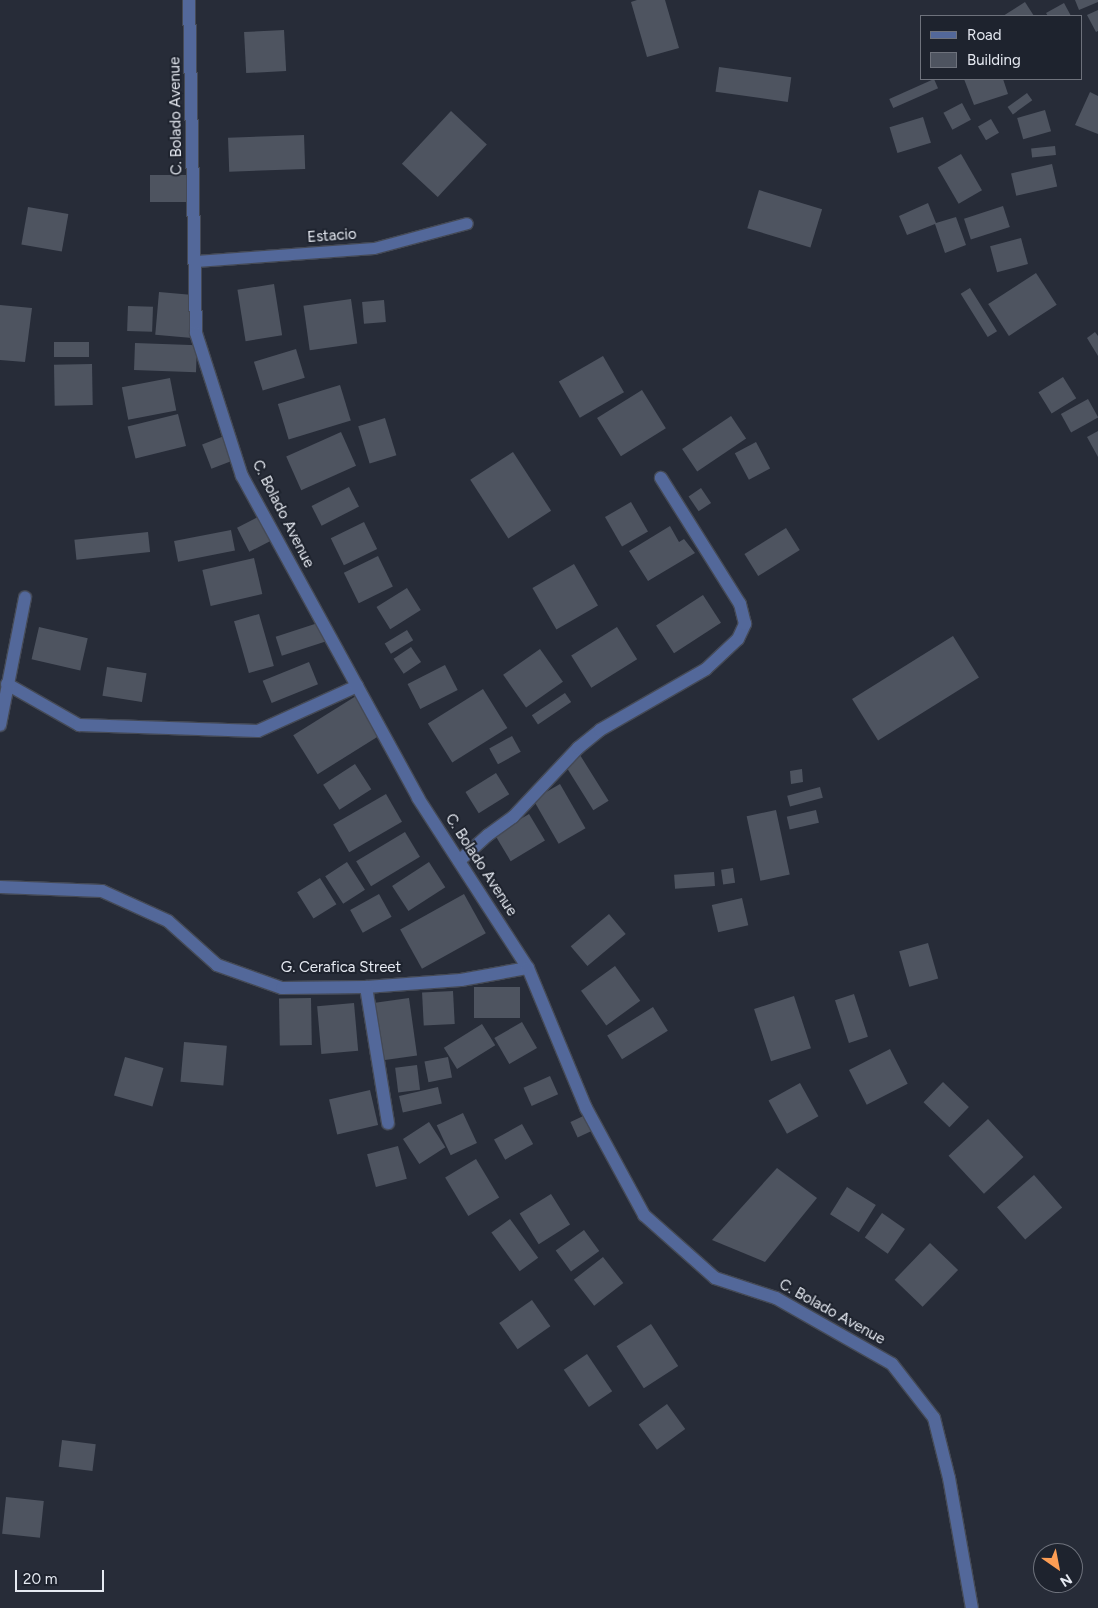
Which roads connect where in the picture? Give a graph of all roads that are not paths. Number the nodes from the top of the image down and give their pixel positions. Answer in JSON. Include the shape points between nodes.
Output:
{"nodes":[{"id":1,"x":189,"y":0,"type":"edge"},
{"id":2,"x":467,"y":223,"type":"dead end"},
{"id":3,"x":196,"y":261,"type":"junction"},
{"id":4,"x":661,"y":478,"type":"dead end"},
{"id":5,"x":25,"y":597,"type":"dead end"},
{"id":6,"x":7,"y":684,"type":"junction"},
{"id":7,"x":357,"y":686,"type":"junction"},
{"id":8,"x":0,"y":725,"type":"edge"},
{"id":9,"x":459,"y":861,"type":"junction"},
{"id":10,"x":0,"y":887,"type":"edge"},
{"id":11,"x":528,"y":968,"type":"junction"},
{"id":12,"x":366,"y":987,"type":"junction"},
{"id":13,"x":388,"y":1123,"type":"dead end"},
{"id":14,"x":972,"y":1608,"type":"edge"}],
"edges":[{"from":1,"to":3,"type":"street","name":"C. Bolado Avenue"},
{"from":2,"to":3,"type":"lane","name":"Estacio","via":[[374,248]]},
{"from":3,"to":7,"type":"street","name":"C. Bolado Avenue","via":[[196,333],[242,476]]},
{"from":4,"to":9,"type":"street","via":[[740,604],[745,624],[738,639],[706,668],[600,730],[578,748],[513,817],[488,834]]},
{"from":5,"to":6,"type":"street"},
{"from":6,"to":7,"type":"street","via":[[79,725],[258,731]]},
{"from":6,"to":8,"type":"street"},
{"from":7,"to":9,"type":"street","name":"C. Bolado Avenue","via":[[418,798]]},
{"from":9,"to":11,"type":"street","name":"C. Bolado Avenue"},
{"from":10,"to":12,"type":"street","name":"G. Cerafica Street","via":[[102,891],[168,921],[217,965],[282,988]]},
{"from":11,"to":12,"type":"street","name":"G. Cerafica Street","via":[[461,980]]},
{"from":11,"to":14,"type":"street","name":"C. Bolado Avenue","via":[[586,1108],[644,1215],[715,1278],[776,1298],[892,1364],[934,1418],[949,1478]]},
{"from":12,"to":13,"type":"street"}]}
